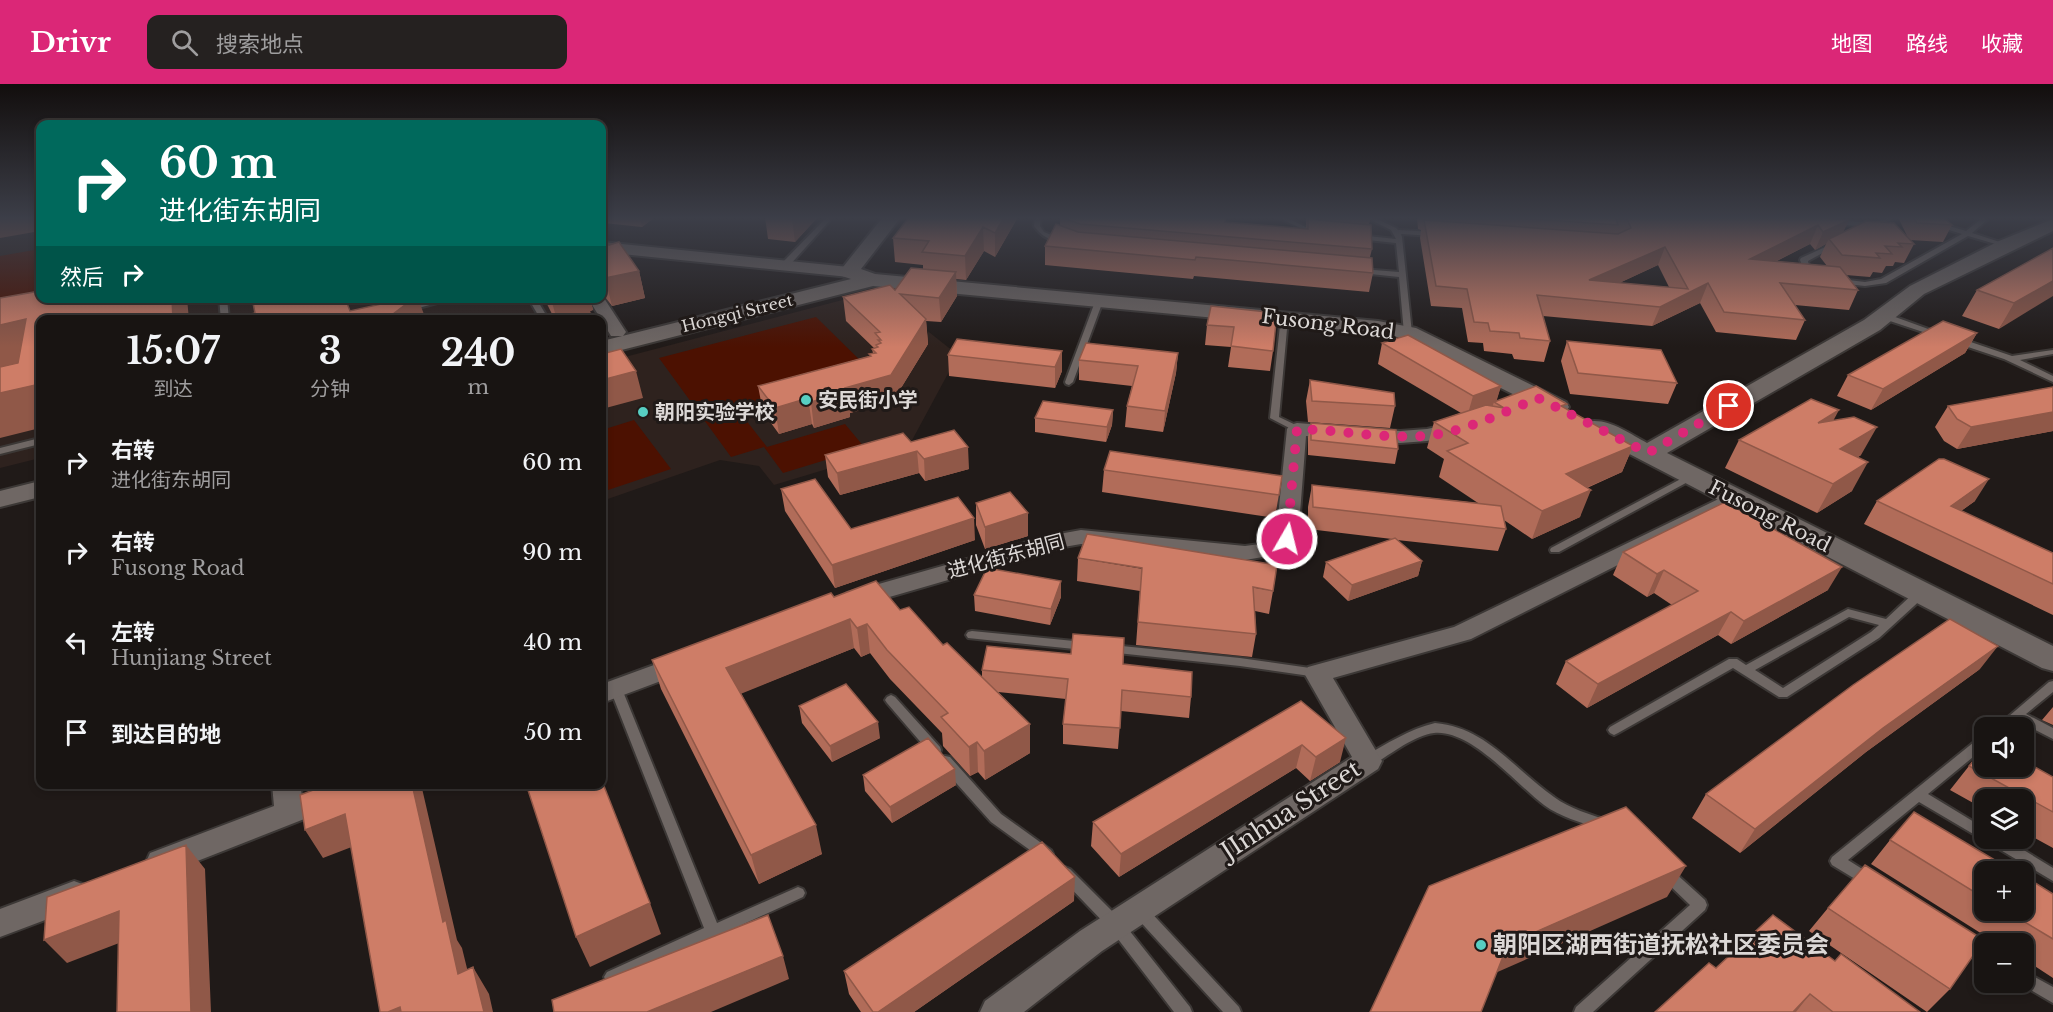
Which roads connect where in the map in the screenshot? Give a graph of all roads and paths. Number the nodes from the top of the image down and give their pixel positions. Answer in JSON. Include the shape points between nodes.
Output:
{"nodes":[{"id":1,"x":737,"y":260,"type":"edge"},
{"id":2,"x":789,"y":260,"type":"edge"},
{"id":3,"x":858,"y":260,"type":"edge"},
{"id":4,"x":1401,"y":260,"type":"edge"},
{"id":5,"x":1804,"y":260,"type":"edge"},
{"id":6,"x":1921,"y":260,"type":"edge"},
{"id":7,"x":1976,"y":260,"type":"edge"},
{"id":8,"x":785,"y":265,"type":"junction"},
{"id":9,"x":1356,"y":271,"type":"edge"},
{"id":10,"x":849,"y":272,"type":"junction"},
{"id":11,"x":1402,"y":275,"type":"junction"},
{"id":12,"x":1825,"y":276,"type":"edge"},
{"id":13,"x":1834,"y":279,"type":"edge"},
{"id":14,"x":873,"y":280,"type":"junction"},
{"id":15,"x":1099,"y":301,"type":"junction"},
{"id":16,"x":432,"y":303,"type":"edge"},
{"id":17,"x":395,"y":312,"type":"edge"},
{"id":18,"x":1884,"y":316,"type":"junction"},
{"id":19,"x":1284,"y":318,"type":"junction"},
{"id":20,"x":1408,"y":333,"type":"junction"},
{"id":21,"x":609,"y":334,"type":"edge"},
{"id":22,"x":606,"y":347,"type":"edge"},
{"id":23,"x":2053,"y":352,"type":"edge"},
{"id":24,"x":2011,"y":359,"type":"junction"},
{"id":25,"x":2053,"y":379,"type":"edge"},
{"id":26,"x":1069,"y":382,"type":"dead end"},
{"id":27,"x":1484,"y":420,"type":"edge"},
{"id":28,"x":1297,"y":429,"type":"junction"},
{"id":29,"x":36,"y":442,"type":"edge"},
{"id":30,"x":0,"y":451,"type":"edge"},
{"id":31,"x":1648,"y":453,"type":"junction"},
{"id":32,"x":36,"y":474,"type":"edge"},
{"id":33,"x":1692,"y":476,"type":"junction"},
{"id":34,"x":0,"y":483,"type":"edge"},
{"id":35,"x":36,"y":490,"type":"edge"},
{"id":36,"x":1733,"y":498,"type":"junction"},
{"id":37,"x":0,"y":499,"type":"edge"},
{"id":38,"x":1555,"y":550,"type":"dead end"},
{"id":39,"x":1921,"y":593,"type":"junction"},
{"id":40,"x":837,"y":606,"type":"edge"},
{"id":41,"x":1886,"y":623,"type":"junction"},
{"id":42,"x":972,"y":635,"type":"dead end"},
{"id":43,"x":704,"y":656,"type":"edge"},
{"id":44,"x":2053,"y":660,"type":"edge"},
{"id":45,"x":1746,"y":670,"type":"junction"},
{"id":46,"x":1317,"y":673,"type":"junction"},
{"id":47,"x":2053,"y":685,"type":"edge"},
{"id":48,"x":609,"y":692,"type":"edge"},
{"id":49,"x":891,"y":700,"type":"dead end"},
{"id":50,"x":2016,"y":715,"type":"junction"},
{"id":51,"x":2014,"y":717,"type":"edge"},
{"id":52,"x":1614,"y":730,"type":"dead end"},
{"id":53,"x":2053,"y":734,"type":"edge"},
{"id":54,"x":1974,"y":749,"type":"edge"},
{"id":55,"x":1368,"y":761,"type":"junction"},
{"id":56,"x":338,"y":789,"type":"edge"},
{"id":57,"x":1918,"y":795,"type":"junction"},
{"id":58,"x":287,"y":799,"type":"edge"},
{"id":59,"x":1974,"y":829,"type":"edge"},
{"id":60,"x":1615,"y":830,"type":"edge"},
{"id":61,"x":2009,"y":849,"type":"edge"},
{"id":62,"x":1659,"y":866,"type":"edge"},
{"id":63,"x":133,"y":872,"type":"edge"},
{"id":64,"x":2053,"y":876,"type":"edge"},
{"id":65,"x":100,"y":885,"type":"edge"},
{"id":66,"x":1887,"y":891,"type":"edge"},
{"id":67,"x":798,"y":893,"type":"dead end"},
{"id":68,"x":1139,"y":910,"type":"junction"},
{"id":69,"x":0,"y":923,"type":"edge"},
{"id":70,"x":1116,"y":925,"type":"junction"},
{"id":71,"x":712,"y":930,"type":"junction"},
{"id":72,"x":1955,"y":935,"type":"edge"},
{"id":73,"x":1974,"y":947,"type":"edge"},
{"id":74,"x":600,"y":983,"type":"edge"},
{"id":75,"x":2034,"y":984,"type":"edge"},
{"id":76,"x":2053,"y":996,"type":"edge"},
{"id":77,"x":997,"y":1012,"type":"edge"},
{"id":78,"x":1184,"y":1012,"type":"edge"},
{"id":79,"x":1233,"y":1012,"type":"edge"},
{"id":80,"x":1582,"y":1012,"type":"edge"}],
"edges":[{"from":1,"to":8,"type":"street","name":"Fusong Road"},
{"from":2,"to":8,"type":"lane"},
{"from":3,"to":10,"type":"street"},
{"from":4,"to":11,"type":"lane"},
{"from":5,"to":12,"type":"lane","via":[[1806,267]]},
{"from":6,"to":13,"type":"lane","via":[[1883,281],[1865,284]]},
{"from":7,"to":18,"type":"street","via":[[1917,290]]},
{"from":8,"to":10,"type":"street","name":"Fusong Road"},
{"from":9,"to":11,"type":"lane"},
{"from":10,"to":14,"type":"street","name":"Fusong Road"},
{"from":10,"to":21,"type":"street","name":"Hongqi Street"},
{"from":11,"to":20,"type":"lane"},
{"from":14,"to":15,"type":"street","name":"Fusong Road"},
{"from":14,"to":22,"type":"street","name":"Hongqi Street"},
{"from":15,"to":19,"type":"street","name":"Fusong Road"},
{"from":15,"to":26,"type":"lane"},
{"from":16,"to":17,"type":"lane"},
{"from":18,"to":24,"type":"lane"},
{"from":18,"to":31,"type":"street"},
{"from":19,"to":20,"type":"street","name":"Fusong Road"},
{"from":19,"to":28,"type":"lane","via":[[1274,418]]},
{"from":20,"to":31,"type":"street","name":"Fusong Road","via":[[1527,402]]},
{"from":23,"to":24,"type":"lane"},
{"from":24,"to":25,"type":"lane"},
{"from":27,"to":28,"type":"street","via":[[1427,435]]},
{"from":28,"to":40,"type":"street","name":"进化街东胡同","via":[[1287,539],[1273,549],[1245,553],[1081,537],[870,593]]},
{"from":29,"to":30,"type":"lane"},
{"from":31,"to":33,"type":"street","name":"Fusong Road"},
{"from":32,"to":34,"type":"street"},
{"from":33,"to":36,"type":"street","name":"Fusong Road"},
{"from":33,"to":38,"type":"lane"},
{"from":35,"to":37,"type":"street"},
{"from":36,"to":39,"type":"street","name":"Fusong Road"},
{"from":36,"to":46,"type":"street","via":[[1462,633]]},
{"from":39,"to":41,"type":"lane"},
{"from":39,"to":44,"type":"street","name":"Fusong Road"},
{"from":41,"to":45,"type":"lane","via":[[1848,613]]},
{"from":41,"to":45,"type":"lane","via":[[1783,694]]},
{"from":42,"to":46,"type":"lane"},
{"from":43,"to":48,"type":"street"},
{"from":45,"to":52,"type":"lane","via":[[1733,662]]},
{"from":46,"to":55,"type":"street","name":"JInhua Street"},
{"from":47,"to":50,"type":"lane"},
{"from":48,"to":71,"type":"lane"},
{"from":49,"to":70,"type":"lane","via":[[996,818],[1041,849]]},
{"from":50,"to":51,"type":"lane"},
{"from":50,"to":53,"type":"lane"},
{"from":54,"to":57,"type":"lane"},
{"from":55,"to":60,"type":"lane","via":[[1434,728],[1457,730],[1551,803]]},
{"from":55,"to":68,"type":"street","name":"JInhua Street"},
{"from":56,"to":58,"type":"street"},
{"from":57,"to":59,"type":"lane"},
{"from":57,"to":66,"type":"lane","via":[[1838,861]]},
{"from":58,"to":63,"type":"street"},
{"from":61,"to":64,"type":"lane"},
{"from":62,"to":80,"type":"lane","via":[[1700,905]]},
{"from":65,"to":69,"type":"street"},
{"from":67,"to":71,"type":"lane"},
{"from":68,"to":70,"type":"street","name":"JInhua Street"},
{"from":68,"to":79,"type":"lane"},
{"from":70,"to":77,"type":"street","name":"JInhua Street"},
{"from":70,"to":78,"type":"lane"},
{"from":71,"to":74,"type":"lane"},
{"from":72,"to":73,"type":"lane"},
{"from":75,"to":76,"type":"lane"}]}
